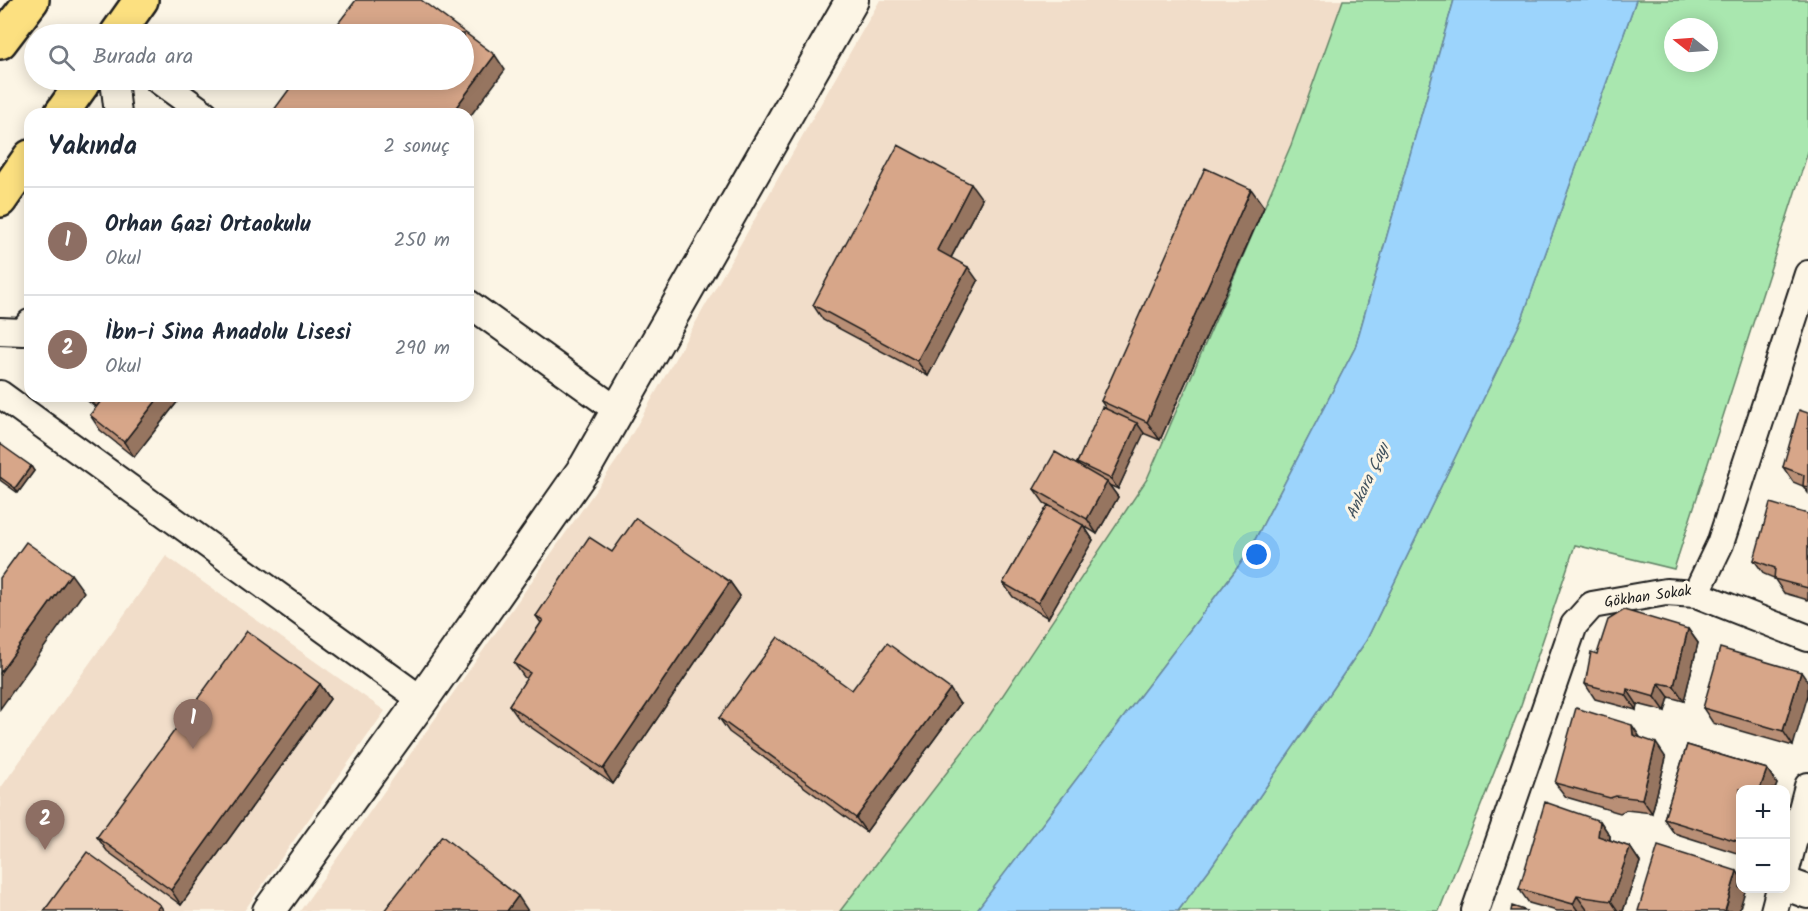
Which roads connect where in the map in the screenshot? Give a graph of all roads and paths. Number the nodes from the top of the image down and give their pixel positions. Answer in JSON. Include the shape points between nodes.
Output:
{"nodes":[{"id":1,"x":26,"y":0,"type":"edge"},
{"id":2,"x":32,"y":0,"type":"edge"},
{"id":3,"x":141,"y":0,"type":"edge"},
{"id":4,"x":852,"y":0,"type":"edge"},
{"id":5,"x":0,"y":17,"type":"edge"},
{"id":6,"x":124,"y":24,"type":"edge"},
{"id":7,"x":0,"y":42,"type":"edge"},
{"id":8,"x":78,"y":90,"type":"edge"},
{"id":9,"x":115,"y":90,"type":"edge"},
{"id":10,"x":172,"y":90,"type":"edge"},
{"id":11,"x":64,"y":108,"type":"edge"},
{"id":12,"x":117,"y":108,"type":"edge"},
{"id":13,"x":198,"y":108,"type":"edge"},
{"id":14,"x":24,"y":166,"type":"edge"},
{"id":15,"x":0,"y":200,"type":"edge"},
{"id":16,"x":1808,"y":274,"type":"edge"},
{"id":17,"x":474,"y":307,"type":"edge"},
{"id":18,"x":24,"y":331,"type":"edge"},
{"id":19,"x":0,"y":332,"type":"edge"},
{"id":20,"x":0,"y":394,"type":"edge"},
{"id":21,"x":618,"y":411,"type":"junction"},
{"id":22,"x":1696,"y":594,"type":"junction"},
{"id":23,"x":1808,"y":638,"type":"edge"},
{"id":24,"x":422,"y":700,"type":"junction"},
{"id":25,"x":1808,"y":786,"type":"edge"},
{"id":26,"x":1790,"y":852,"type":"edge"},
{"id":27,"x":1790,"y":886,"type":"edge"},
{"id":28,"x":1808,"y":892,"type":"edge"},
{"id":29,"x":1779,"y":893,"type":"edge"},
{"id":30,"x":268,"y":911,"type":"edge"},
{"id":31,"x":1475,"y":911,"type":"edge"},
{"id":32,"x":1774,"y":911,"type":"edge"}],
"edges":[{"from":1,"to":5,"type":"street"},
{"from":2,"to":7,"type":"highway"},
{"from":3,"to":6,"type":"highway"},
{"from":4,"to":21,"type":"street"},
{"from":8,"to":11,"type":"highway"},
{"from":9,"to":12,"type":"street"},
{"from":10,"to":13,"type":"street"},
{"from":14,"to":15,"type":"highway"},
{"from":16,"to":22,"type":"street","name":"Gökhan Sokak","via":[[1720,544]]},
{"from":17,"to":21,"type":"street"},
{"from":18,"to":19,"type":"street"},
{"from":20,"to":24,"type":"street"},
{"from":21,"to":24,"type":"street","via":[[586,466]]},
{"from":22,"to":23,"type":"street"},
{"from":22,"to":31,"type":"street","name":"Gökhan Sokak","via":[[1666,592],[1592,605],[1574,625]]},
{"from":24,"to":30,"type":"street"},
{"from":25,"to":26,"type":"street"},
{"from":27,"to":28,"type":"street"},
{"from":29,"to":32,"type":"street"}]}
